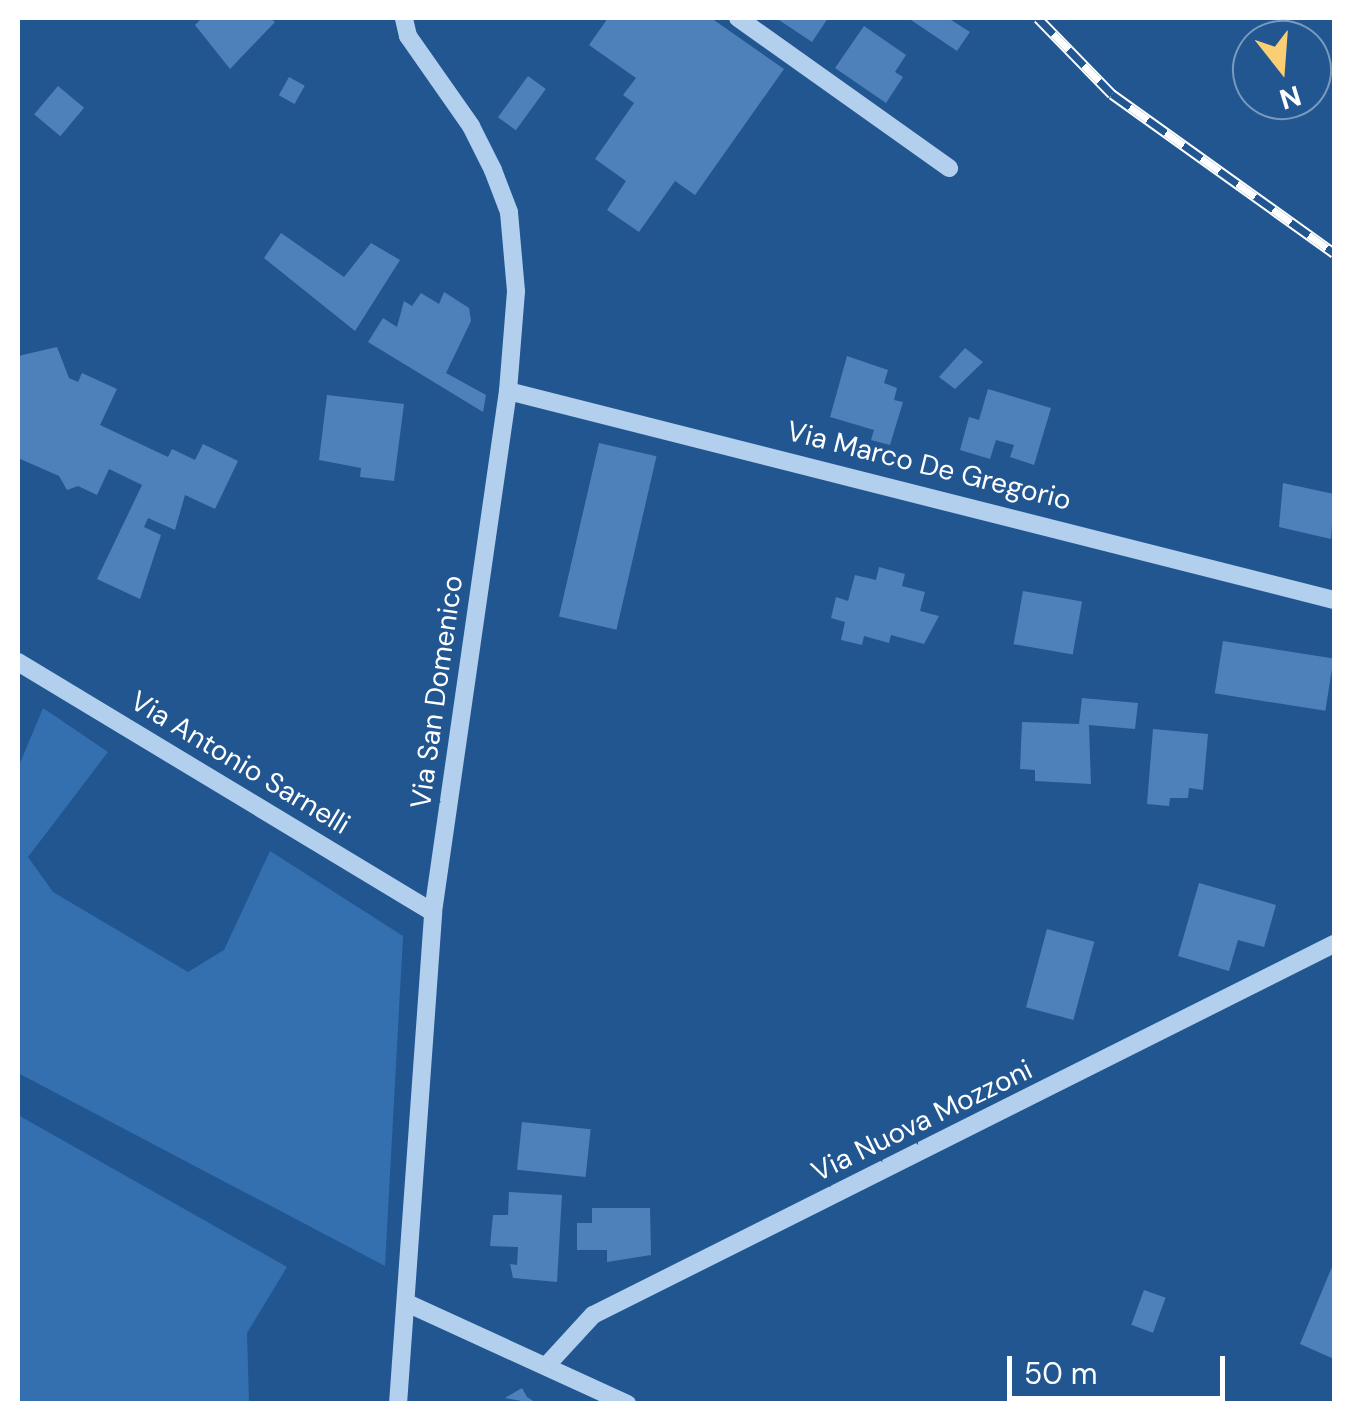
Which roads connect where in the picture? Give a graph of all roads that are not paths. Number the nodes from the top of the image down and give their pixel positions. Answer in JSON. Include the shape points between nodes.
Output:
{"nodes":[{"id":1,"x":404,"y":18,"type":"edge"},
{"id":2,"x":738,"y":18,"type":"edge"},
{"id":3,"x":949,"y":168,"type":"dead end"},
{"id":4,"x":508,"y":391,"type":"junction"},
{"id":5,"x":1334,"y":600,"type":"edge"},
{"id":6,"x":18,"y":662,"type":"edge"},
{"id":7,"x":434,"y":912,"type":"junction"},
{"id":8,"x":1334,"y":944,"type":"edge"},
{"id":9,"x":409,"y":1304,"type":"junction"},
{"id":10,"x":547,"y":1365,"type":"junction"},
{"id":11,"x":398,"y":1404,"type":"edge"},
{"id":12,"x":627,"y":1404,"type":"edge"}],
"edges":[{"from":1,"to":4,"type":"street","name":"Via San Domenico","via":[[408,36],[471,126],[509,212],[516,291]]},
{"from":2,"to":3,"type":"street"},
{"from":4,"to":5,"type":"street","name":"Via Marco De Gregorio"},
{"from":4,"to":7,"type":"street","name":"Via San Domenico"},
{"from":6,"to":7,"type":"street","name":"Via Antonio Sarnelli"},
{"from":7,"to":9,"type":"street","name":"Via San Domenico"},
{"from":8,"to":10,"type":"street","name":"Via Nuova Mozzoni","via":[[593,1315]]},
{"from":9,"to":10,"type":"street"},
{"from":9,"to":11,"type":"street","name":"Via San Domenico"},
{"from":10,"to":12,"type":"street"}]}
